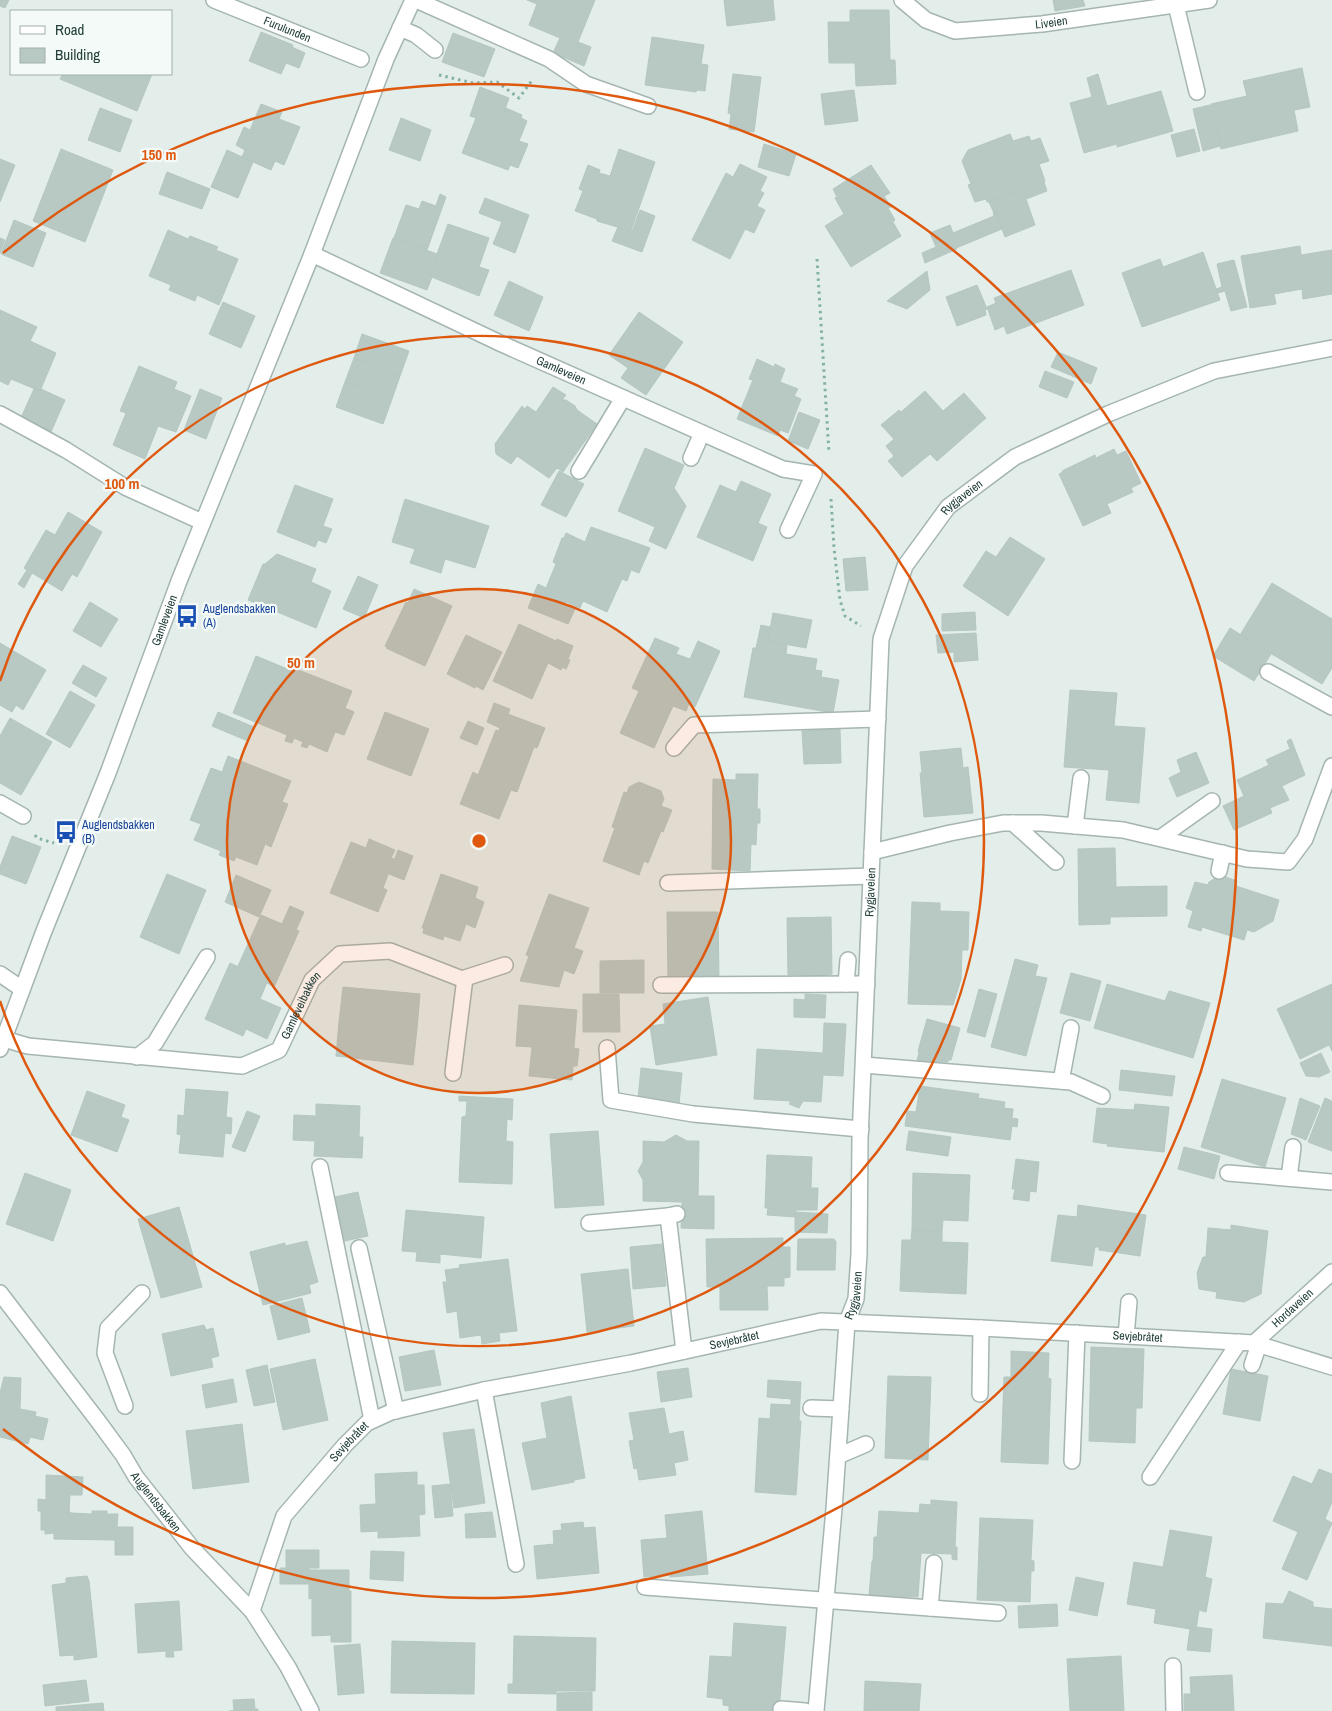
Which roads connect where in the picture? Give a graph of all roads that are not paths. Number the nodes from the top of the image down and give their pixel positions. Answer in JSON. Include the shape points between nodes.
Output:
{"nodes":[{"id":1,"x":214,"y":0,"type":"edge"},
{"id":2,"x":414,"y":0,"type":"edge"},
{"id":3,"x":902,"y":0,"type":"edge"},
{"id":4,"x":1209,"y":0,"type":"edge"},
{"id":5,"x":1176,"y":5,"type":"junction"},
{"id":6,"x":400,"y":28,"type":"junction"},
{"id":7,"x":435,"y":50,"type":"road end"},
{"id":8,"x":361,"y":60,"type":"dead end"},
{"id":9,"x":1197,"y":92,"type":"dead end"},
{"id":10,"x":648,"y":106,"type":"dead end"},
{"id":11,"x":312,"y":254,"type":"junction"},
{"id":12,"x":1332,"y":348,"type":"edge"},
{"id":13,"x":622,"y":398,"type":"junction"},
{"id":14,"x":0,"y":414,"type":"edge"},
{"id":15,"x":702,"y":433,"type":"junction"},
{"id":16,"x":691,"y":458,"type":"dead end"},
{"id":17,"x":580,"y":471,"type":"dead end"},
{"id":18,"x":202,"y":522,"type":"junction"},
{"id":19,"x":788,"y":530,"type":"dead end"},
{"id":20,"x":1268,"y":672,"type":"dead end"},
{"id":21,"x":1332,"y":708,"type":"edge"},
{"id":22,"x":878,"y":719,"type":"junction"},
{"id":23,"x":674,"y":748,"type":"dead end"},
{"id":24,"x":1332,"y":766,"type":"edge"},
{"id":25,"x":1081,"y":778,"type":"dead end"},
{"id":26,"x":1212,"y":801,"type":"dead end"},
{"id":27,"x":0,"y":803,"type":"edge"},
{"id":28,"x":24,"y":816,"type":"dead end"},
{"id":29,"x":1013,"y":823,"type":"junction"},
{"id":30,"x":1075,"y":826,"type":"junction"},
{"id":31,"x":1160,"y":838,"type":"junction"},
{"id":32,"x":872,"y":852,"type":"junction"},
{"id":33,"x":1223,"y":854,"type":"junction"},
{"id":34,"x":1056,"y":862,"type":"dead end"},
{"id":35,"x":1219,"y":871,"type":"dead end"},
{"id":36,"x":871,"y":876,"type":"junction"},
{"id":37,"x":668,"y":883,"type":"dead end"},
{"id":38,"x":207,"y":957,"type":"dead end"},
{"id":39,"x":848,"y":960,"type":"dead end"},
{"id":40,"x":505,"y":965,"type":"dead end"},
{"id":41,"x":0,"y":974,"type":"edge"},
{"id":42,"x":466,"y":978,"type":"junction"},
{"id":43,"x":846,"y":984,"type":"junction"},
{"id":44,"x":866,"y":984,"type":"junction"},
{"id":45,"x":661,"y":986,"type":"dead end"},
{"id":46,"x":22,"y":989,"type":"junction"},
{"id":47,"x":1072,"y":1028,"type":"dead end"},
{"id":48,"x":2,"y":1044,"type":"edge"},
{"id":49,"x":607,"y":1048,"type":"dead end"},
{"id":50,"x":137,"y":1057,"type":"junction"},
{"id":51,"x":864,"y":1065,"type":"junction"},
{"id":52,"x":453,"y":1072,"type":"dead end"},
{"id":53,"x":1061,"y":1080,"type":"junction"},
{"id":54,"x":1102,"y":1096,"type":"dead end"},
{"id":55,"x":861,"y":1129,"type":"junction"},
{"id":56,"x":1293,"y":1147,"type":"dead end"},
{"id":57,"x":320,"y":1167,"type":"dead end"},
{"id":58,"x":1228,"y":1173,"type":"dead end"},
{"id":59,"x":1289,"y":1178,"type":"junction"},
{"id":60,"x":1332,"y":1182,"type":"edge"},
{"id":61,"x":589,"y":1223,"type":"dead end"},
{"id":62,"x":359,"y":1248,"type":"dead end"},
{"id":63,"x":1332,"y":1272,"type":"edge"},
{"id":64,"x":0,"y":1293,"type":"edge"},
{"id":65,"x":142,"y":1293,"type":"dead end"},
{"id":66,"x":1129,"y":1302,"type":"dead end"},
{"id":67,"x":847,"y":1322,"type":"junction"},
{"id":68,"x":982,"y":1328,"type":"junction"},
{"id":69,"x":1077,"y":1333,"type":"junction"},
{"id":70,"x":1126,"y":1336,"type":"junction"},
{"id":71,"x":1251,"y":1343,"type":"junction"},
{"id":72,"x":684,"y":1351,"type":"junction"},
{"id":73,"x":1252,"y":1365,"type":"dead end"},
{"id":74,"x":1332,"y":1367,"type":"edge"},
{"id":75,"x":484,"y":1390,"type":"junction"},
{"id":76,"x":980,"y":1394,"type":"dead end"},
{"id":77,"x":126,"y":1406,"type":"dead end"},
{"id":78,"x":812,"y":1408,"type":"dead end"},
{"id":79,"x":841,"y":1409,"type":"junction"},
{"id":80,"x":396,"y":1411,"type":"junction"},
{"id":81,"x":372,"y":1420,"type":"junction"},
{"id":82,"x":866,"y":1444,"type":"dead end"},
{"id":83,"x":838,"y":1456,"type":"junction"},
{"id":84,"x":1072,"y":1461,"type":"dead end"},
{"id":85,"x":1150,"y":1477,"type":"dead end"},
{"id":86,"x":934,"y":1562,"type":"dead end"},
{"id":87,"x":516,"y":1564,"type":"dead end"},
{"id":88,"x":645,"y":1587,"type":"dead end"},
{"id":89,"x":826,"y":1600,"type":"junction"},
{"id":90,"x":930,"y":1608,"type":"junction"},
{"id":91,"x":252,"y":1611,"type":"junction"},
{"id":92,"x":998,"y":1613,"type":"dead end"},
{"id":93,"x":1173,"y":1666,"type":"dead end"},
{"id":94,"x":781,"y":1709,"type":"dead end"},
{"id":95,"x":312,"y":1711,"type":"edge"},
{"id":96,"x":806,"y":1711,"type":"edge"},
{"id":97,"x":816,"y":1711,"type":"edge"},
{"id":98,"x":1174,"y":1711,"type":"edge"}],
"edges":[{"from":1,"to":8,"type":"street","name":"Furulunden"},
{"from":2,"to":6,"type":"street","name":"Gamleveien"},
{"from":2,"to":10,"type":"street","via":[[549,59],[586,84]]},
{"from":3,"to":5,"type":"street","name":"Liveien","via":[[926,20],[955,31],[1042,24]]},
{"from":4,"to":5,"type":"street","name":"Liveien"},
{"from":5,"to":9,"type":"street"},
{"from":6,"to":7,"type":"street","via":[[416,35]]},
{"from":6,"to":11,"type":"street","name":"Gamleveien"},
{"from":11,"to":13,"type":"street","name":"Gamleveien"},
{"from":11,"to":18,"type":"street","name":"Gamleveien"},
{"from":12,"to":22,"type":"street","name":"Rygjaveien","via":[[1214,371],[1136,402],[1015,457],[948,507],[905,566],[881,639]]},
{"from":13,"to":15,"type":"street","name":"Gamleveien"},
{"from":13,"to":17,"type":"street"},
{"from":14,"to":18,"type":"street","via":[[124,487]]},
{"from":15,"to":16,"type":"street"},
{"from":15,"to":19,"type":"street","name":"Gamleveien","via":[[783,470],[814,474]]},
{"from":18,"to":46,"type":"street","name":"Gamleveien","via":[[108,773]]},
{"from":20,"to":21,"type":"street"},
{"from":22,"to":23,"type":"street","via":[[694,725]]},
{"from":22,"to":32,"type":"street","name":"Rygjaveien"},
{"from":24,"to":33,"type":"street","via":[[1305,839],[1288,862]]},
{"from":25,"to":30,"type":"street"},
{"from":26,"to":31,"type":"street"},
{"from":27,"to":28,"type":"street"},
{"from":29,"to":30,"type":"street"},
{"from":29,"to":32,"type":"street","via":[[950,833]]},
{"from":29,"to":34,"type":"street"},
{"from":30,"to":31,"type":"street","via":[[1123,830]]},
{"from":31,"to":33,"type":"street"},
{"from":32,"to":36,"type":"street","name":"Rygjaveien"},
{"from":33,"to":35,"type":"street"},
{"from":36,"to":37,"type":"street"},
{"from":36,"to":44,"type":"street","name":"Rygjaveien"},
{"from":38,"to":50,"type":"street","via":[[155,1043]]},
{"from":39,"to":43,"type":"street"},
{"from":40,"to":42,"type":"street"},
{"from":41,"to":46,"type":"street"},
{"from":42,"to":50,"type":"street","name":"Gamleveibakken","via":[[390,951],[340,954],[312,980],[279,1050],[242,1066]]},
{"from":42,"to":52,"type":"street"},
{"from":43,"to":44,"type":"street"},
{"from":43,"to":45,"type":"street"},
{"from":44,"to":51,"type":"street","name":"Rygjaveien"},
{"from":46,"to":48,"type":"street","name":"Gamleveien"},
{"from":47,"to":53,"type":"street"},
{"from":48,"to":50,"type":"street","name":"Gamleveibakken"},
{"from":49,"to":55,"type":"street","via":[[611,1100],[693,1114]]},
{"from":51,"to":53,"type":"street"},
{"from":51,"to":55,"type":"street","name":"Rygjaveien"},
{"from":53,"to":54,"type":"street"},
{"from":55,"to":67,"type":"street","name":"Rygjaveien","via":[[856,1299]]},
{"from":56,"to":59,"type":"street"},
{"from":57,"to":81,"type":"street"},
{"from":58,"to":59,"type":"street"},
{"from":59,"to":60,"type":"street"},
{"from":61,"to":72,"type":"street","via":[[673,1215]]},
{"from":62,"to":80,"type":"street"},
{"from":63,"to":71,"type":"street","name":"Hordaveien"},
{"from":64,"to":91,"type":"street","name":"Auglendsbakken","via":[[192,1548]]},
{"from":65,"to":77,"type":"street","via":[[108,1328],[105,1353]]},
{"from":66,"to":70,"type":"street"},
{"from":67,"to":68,"type":"street","name":"Sevjebråtet"},
{"from":67,"to":72,"type":"street","name":"Sevjebråtet","via":[[822,1321]]},
{"from":67,"to":79,"type":"street","name":"Rygjaveien"},
{"from":68,"to":69,"type":"street","name":"Sevjebråtet"},
{"from":68,"to":76,"type":"street"},
{"from":69,"to":70,"type":"street","name":"Sevjebråtet"},
{"from":69,"to":84,"type":"street"},
{"from":70,"to":71,"type":"street","name":"Sevjebråtet"},
{"from":71,"to":73,"type":"street"},
{"from":71,"to":74,"type":"street","name":"Sevjebråtet"},
{"from":71,"to":85,"type":"street"},
{"from":72,"to":75,"type":"street","name":"Sevjebråtet"},
{"from":75,"to":80,"type":"street","name":"Sevjebråtet"},
{"from":75,"to":87,"type":"street"},
{"from":78,"to":79,"type":"street"},
{"from":79,"to":83,"type":"street","name":"Rygjaveien"},
{"from":80,"to":81,"type":"street","name":"Sevjebråtet"},
{"from":81,"to":91,"type":"street","name":"Sevjebråtet","via":[[284,1516]]},
{"from":82,"to":83,"type":"street"},
{"from":83,"to":89,"type":"street","name":"Rygjaveien"},
{"from":86,"to":90,"type":"street"},
{"from":88,"to":89,"type":"street"},
{"from":89,"to":90,"type":"street"},
{"from":89,"to":97,"type":"street","name":"Rygjaveien"},
{"from":90,"to":92,"type":"street"},
{"from":91,"to":95,"type":"street","name":"Auglendsbakken"},
{"from":93,"to":98,"type":"street"},
{"from":94,"to":96,"type":"street"}]}
